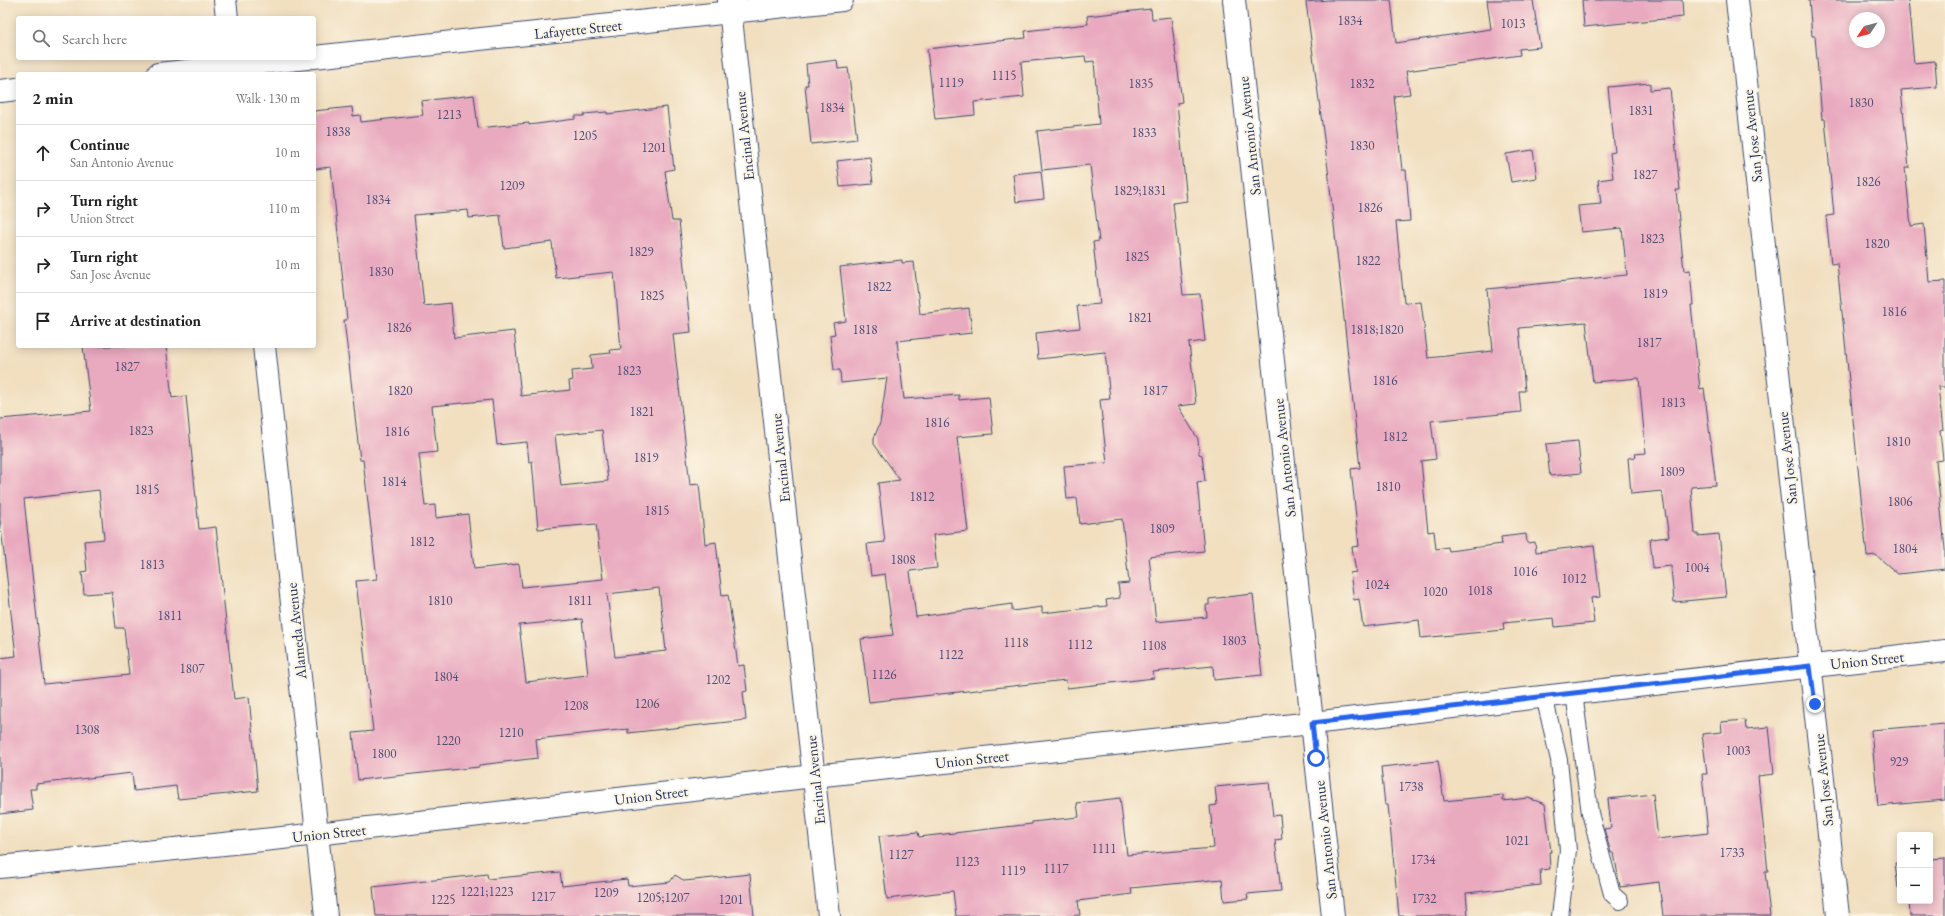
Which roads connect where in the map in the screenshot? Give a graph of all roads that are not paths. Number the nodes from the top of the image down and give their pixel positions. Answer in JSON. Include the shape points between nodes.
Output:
{"nodes":[{"id":1,"x":225,"y":0,"type":"edge"},
{"id":2,"x":842,"y":0,"type":"edge"},
{"id":3,"x":1234,"y":0,"type":"edge"},
{"id":4,"x":1737,"y":0,"type":"edge"},
{"id":5,"x":730,"y":6,"type":"edge"},
{"id":6,"x":227,"y":16,"type":"edge"},
{"id":7,"x":316,"y":57,"type":"edge"},
{"id":8,"x":288,"y":60,"type":"edge"},
{"id":9,"x":233,"y":66,"type":"edge"},
{"id":10,"x":177,"y":72,"type":"edge"},
{"id":11,"x":16,"y":89,"type":"edge"},
{"id":12,"x":0,"y":91,"type":"edge"},
{"id":13,"x":264,"y":348,"type":"edge"},
{"id":14,"x":1945,"y":652,"type":"edge"},
{"id":15,"x":1810,"y":666,"type":"junction"},
{"id":16,"x":1574,"y":693,"type":"junction"},
{"id":17,"x":1544,"y":696,"type":"junction"},
{"id":18,"x":1312,"y":723,"type":"junction"},
{"id":19,"x":814,"y":776,"type":"junction"},
{"id":20,"x":317,"y":834,"type":"junction"},
{"id":21,"x":0,"y":867,"type":"edge"},
{"id":22,"x":1620,"y":901,"type":"dead end"},
{"id":23,"x":326,"y":916,"type":"edge"},
{"id":24,"x":829,"y":916,"type":"edge"},
{"id":25,"x":1333,"y":916,"type":"edge"},
{"id":26,"x":1560,"y":916,"type":"edge"},
{"id":27,"x":1838,"y":916,"type":"edge"}],
"edges":[{"from":1,"to":6,"type":"street"},
{"from":2,"to":5,"type":"street","name":"Lafayette Street"},
{"from":3,"to":18,"type":"street","name":"San Antonio Avenue"},
{"from":4,"to":15,"type":"street","name":"San Jose Avenue"},
{"from":5,"to":7,"type":"street","name":"Lafayette Street"},
{"from":5,"to":19,"type":"street","name":"Encinal Avenue"},
{"from":8,"to":9,"type":"street"},
{"from":9,"to":10,"type":"street"},
{"from":11,"to":12,"type":"street"},
{"from":13,"to":20,"type":"street","name":"Alameda Avenue"},
{"from":14,"to":15,"type":"street","name":"Union Street"},
{"from":15,"to":16,"type":"street","name":"Union Street"},
{"from":15,"to":27,"type":"street","name":"San Jose Avenue"},
{"from":16,"to":17,"type":"street","name":"Union Street"},
{"from":16,"to":22,"type":"lane","via":[[1590,813],[1612,894]]},
{"from":17,"to":18,"type":"street","name":"Union Street"},
{"from":17,"to":26,"type":"lane","via":[[1559,760],[1568,850]]},
{"from":18,"to":19,"type":"street","name":"Union Street"},
{"from":18,"to":25,"type":"street","name":"San Antonio Avenue"},
{"from":19,"to":20,"type":"street","name":"Union Street"},
{"from":19,"to":24,"type":"street","name":"Encinal Avenue"},
{"from":20,"to":21,"type":"street","name":"Union Street"},
{"from":20,"to":23,"type":"street","name":"Alameda Avenue"}]}
